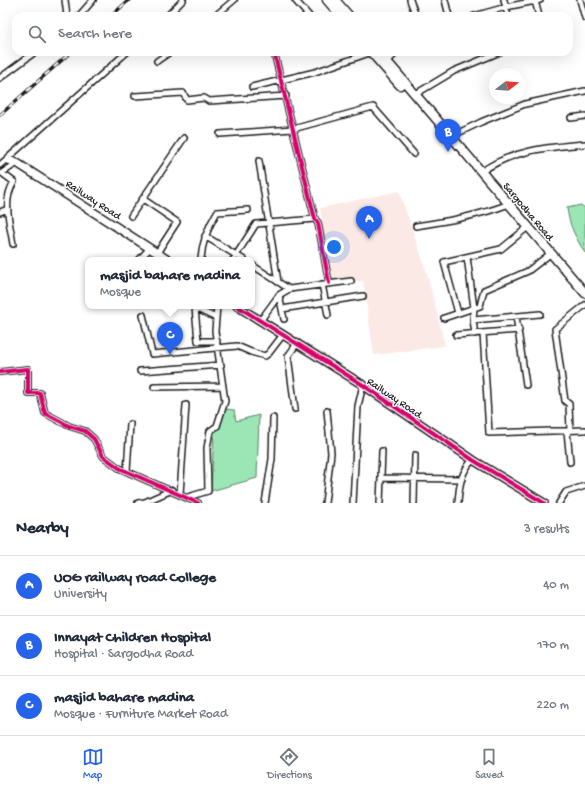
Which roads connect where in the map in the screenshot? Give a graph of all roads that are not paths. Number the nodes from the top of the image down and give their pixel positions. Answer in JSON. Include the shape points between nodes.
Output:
{"nodes":[{"id":1,"x":65,"y":0,"type":"edge"},
{"id":2,"x":93,"y":0,"type":"edge"},
{"id":3,"x":183,"y":0,"type":"edge"},
{"id":4,"x":234,"y":0,"type":"edge"},
{"id":5,"x":296,"y":0,"type":"edge"},
{"id":6,"x":327,"y":0,"type":"edge"},
{"id":7,"x":336,"y":0,"type":"edge"},
{"id":8,"x":342,"y":0,"type":"edge"},
{"id":9,"x":410,"y":0,"type":"edge"},
{"id":10,"x":445,"y":0,"type":"edge"},
{"id":11,"x":504,"y":0,"type":"edge"},
{"id":12,"x":580,"y":0,"type":"edge"},
{"id":13,"x":537,"y":1,"type":"edge"},
{"id":14,"x":506,"y":7,"type":"junction"},
{"id":15,"x":66,"y":12,"type":"edge"},
{"id":16,"x":82,"y":12,"type":"edge"},
{"id":17,"x":170,"y":12,"type":"edge"},
{"id":18,"x":220,"y":12,"type":"edge"},
{"id":19,"x":306,"y":12,"type":"edge"},
{"id":20,"x":338,"y":12,"type":"edge"},
{"id":21,"x":346,"y":12,"type":"edge"},
{"id":22,"x":352,"y":12,"type":"edge"},
{"id":23,"x":414,"y":12,"type":"edge"},
{"id":24,"x":448,"y":12,"type":"edge"},
{"id":25,"x":488,"y":12,"type":"edge"},
{"id":26,"x":507,"y":12,"type":"edge"},
{"id":27,"x":538,"y":12,"type":"edge"},
{"id":28,"x":585,"y":18,"type":"edge"},
{"id":29,"x":30,"y":56,"type":"edge"},
{"id":30,"x":123,"y":56,"type":"edge"},
{"id":31,"x":164,"y":56,"type":"edge"},
{"id":32,"x":275,"y":56,"type":"edge"},
{"id":33,"x":361,"y":56,"type":"edge"},
{"id":34,"x":375,"y":56,"type":"edge"},
{"id":35,"x":382,"y":56,"type":"edge"},
{"id":36,"x":389,"y":56,"type":"edge"},
{"id":37,"x":490,"y":56,"type":"edge"},
{"id":38,"x":157,"y":61,"type":"dead end"},
{"id":39,"x":0,"y":78,"type":"edge"},
{"id":40,"x":281,"y":78,"type":"junction"},
{"id":41,"x":252,"y":87,"type":"dead end"},
{"id":42,"x":585,"y":91,"type":"edge"},
{"id":43,"x":419,"y":92,"type":"junction"},
{"id":44,"x":135,"y":96,"type":"dead end"},
{"id":45,"x":286,"y":96,"type":"junction"},
{"id":46,"x":585,"y":116,"type":"edge"},
{"id":47,"x":571,"y":118,"type":"dead end"},
{"id":48,"x":293,"y":129,"type":"junction"},
{"id":49,"x":220,"y":134,"type":"dead end"},
{"id":50,"x":184,"y":138,"type":"dead end"},
{"id":51,"x":455,"y":139,"type":"junction"},
{"id":52,"x":585,"y":144,"type":"edge"},
{"id":53,"x":414,"y":154,"type":"dead end"},
{"id":54,"x":8,"y":160,"type":"junction"},
{"id":55,"x":260,"y":161,"type":"dead end"},
{"id":56,"x":17,"y":163,"type":"junction"},
{"id":57,"x":0,"y":165,"type":"edge"},
{"id":58,"x":481,"y":172,"type":"junction"},
{"id":59,"x":143,"y":199,"type":"junction"},
{"id":60,"x":509,"y":204,"type":"junction"},
{"id":61,"x":8,"y":210,"type":"junction"},
{"id":62,"x":248,"y":210,"type":"dead end"},
{"id":63,"x":0,"y":212,"type":"edge"},
{"id":64,"x":131,"y":216,"type":"dead end"},
{"id":65,"x":315,"y":220,"type":"junction"},
{"id":66,"x":269,"y":223,"type":"junction"},
{"id":67,"x":416,"y":226,"type":"dead end"},
{"id":68,"x":528,"y":227,"type":"junction"},
{"id":69,"x":205,"y":236,"type":"junction"},
{"id":70,"x":13,"y":244,"type":"dead end"},
{"id":71,"x":150,"y":248,"type":"junction"},
{"id":72,"x":157,"y":253,"type":"junction"},
{"id":73,"x":550,"y":254,"type":"junction"},
{"id":74,"x":142,"y":257,"type":"edge"},
{"id":75,"x":163,"y":257,"type":"edge"},
{"id":76,"x":201,"y":257,"type":"edge"},
{"id":77,"x":234,"y":257,"type":"edge"},
{"id":78,"x":236,"y":257,"type":"edge"},
{"id":79,"x":467,"y":257,"type":"junction"},
{"id":80,"x":255,"y":267,"type":"edge"},
{"id":81,"x":351,"y":281,"type":"dead end"},
{"id":82,"x":278,"y":282,"type":"junction"},
{"id":83,"x":329,"y":283,"type":"junction"},
{"id":84,"x":322,"y":284,"type":"junction"},
{"id":85,"x":289,"y":289,"type":"junction"},
{"id":86,"x":585,"y":293,"type":"edge"},
{"id":87,"x":279,"y":295,"type":"junction"},
{"id":88,"x":363,"y":296,"type":"dead end"},
{"id":89,"x":325,"y":302,"type":"junction"},
{"id":90,"x":585,"y":305,"type":"edge"},
{"id":91,"x":474,"y":308,"type":"junction"},
{"id":92,"x":195,"y":309,"type":"edge"},
{"id":93,"x":197,"y":309,"type":"edge"},
{"id":94,"x":217,"y":309,"type":"edge"},
{"id":95,"x":242,"y":309,"type":"edge"},
{"id":96,"x":282,"y":309,"type":"junction"},
{"id":97,"x":458,"y":313,"type":"junction"},
{"id":98,"x":540,"y":314,"type":"dead end"},
{"id":99,"x":143,"y":315,"type":"dead end"},
{"id":100,"x":328,"y":315,"type":"dead end"},
{"id":101,"x":516,"y":316,"type":"junction"},
{"id":102,"x":216,"y":318,"type":"junction"},
{"id":103,"x":444,"y":318,"type":"dead end"},
{"id":104,"x":284,"y":319,"type":"dead end"},
{"id":105,"x":473,"y":320,"type":"junction"},
{"id":106,"x":260,"y":321,"type":"junction"},
{"id":107,"x":519,"y":330,"type":"junction"},
{"id":108,"x":483,"y":333,"type":"junction"},
{"id":109,"x":475,"y":334,"type":"junction"},
{"id":110,"x":456,"y":335,"type":"dead end"},
{"id":111,"x":282,"y":336,"type":"junction"},
{"id":112,"x":217,"y":341,"type":"junction"},
{"id":113,"x":296,"y":345,"type":"junction"},
{"id":114,"x":218,"y":348,"type":"junction"},
{"id":115,"x":221,"y":365,"type":"junction"},
{"id":116,"x":0,"y":372,"type":"edge"},
{"id":117,"x":140,"y":372,"type":"dead end"},
{"id":118,"x":363,"y":385,"type":"junction"},
{"id":119,"x":526,"y":385,"type":"dead end"},
{"id":120,"x":222,"y":386,"type":"junction"},
{"id":121,"x":154,"y":387,"type":"dead end"},
{"id":122,"x":186,"y":405,"type":"dead end"},
{"id":123,"x":295,"y":409,"type":"dead end"},
{"id":124,"x":327,"y":411,"type":"dead end"},
{"id":125,"x":273,"y":418,"type":"dead end"},
{"id":126,"x":130,"y":424,"type":"dead end"},
{"id":127,"x":585,"y":430,"type":"edge"},
{"id":128,"x":569,"y":431,"type":"junction"},
{"id":129,"x":382,"y":451,"type":"dead end"},
{"id":130,"x":415,"y":455,"type":"dead end"},
{"id":131,"x":473,"y":460,"type":"junction"},
{"id":132,"x":570,"y":462,"type":"dead end"},
{"id":133,"x":127,"y":471,"type":"junction"},
{"id":134,"x":381,"y":478,"type":"junction"},
{"id":135,"x":414,"y":479,"type":"junction"},
{"id":136,"x":462,"y":479,"type":"junction"},
{"id":137,"x":585,"y":486,"type":"edge"},
{"id":138,"x":172,"y":490,"type":"junction"},
{"id":139,"x":180,"y":494,"type":"junction"},
{"id":140,"x":188,"y":497,"type":"junction"},
{"id":141,"x":138,"y":503,"type":"edge"},
{"id":142,"x":198,"y":503,"type":"edge"},
{"id":143,"x":265,"y":503,"type":"edge"},
{"id":144,"x":325,"y":503,"type":"edge"},
{"id":145,"x":353,"y":503,"type":"edge"},
{"id":146,"x":380,"y":503,"type":"edge"},
{"id":147,"x":414,"y":503,"type":"edge"},
{"id":148,"x":458,"y":503,"type":"edge"},
{"id":149,"x":544,"y":503,"type":"edge"},
{"id":150,"x":559,"y":503,"type":"edge"}],
"edges":[{"from":1,"to":15,"type":"street"},
{"from":2,"to":16,"type":"street"},
{"from":3,"to":17,"type":"street"},
{"from":4,"to":18,"type":"street"},
{"from":5,"to":19,"type":"street"},
{"from":6,"to":20,"type":"main road"},
{"from":7,"to":21,"type":"main road"},
{"from":8,"to":22,"type":"main road"},
{"from":9,"to":23,"type":"street"},
{"from":10,"to":24,"type":"street"},
{"from":11,"to":14,"type":"street"},
{"from":12,"to":28,"type":"street"},
{"from":13,"to":14,"type":"street"},
{"from":13,"to":27,"type":"street"},
{"from":14,"to":25,"type":"street"},
{"from":14,"to":26,"type":"street"},
{"from":29,"to":39,"type":"street"},
{"from":30,"to":54,"type":"street"},
{"from":31,"to":38,"type":"street"},
{"from":32,"to":40,"type":"street"},
{"from":33,"to":40,"type":"street","via":[[315,72]]},
{"from":34,"to":51,"type":"main road","via":[[442,133],[449,139]]},
{"from":35,"to":51,"type":"main road"},
{"from":36,"to":43,"type":"main road"},
{"from":37,"to":43,"type":"street","via":[[454,71]]},
{"from":40,"to":41,"type":"street"},
{"from":40,"to":45,"type":"street"},
{"from":42,"to":51,"type":"street","via":[[525,104],[481,122]]},
{"from":43,"to":51,"type":"main road"},
{"from":44,"to":45,"type":"street","via":[[183,93],[187,100],[204,98],[208,101]]},
{"from":45,"to":48,"type":"street"},
{"from":46,"to":47,"type":"street"},
{"from":48,"to":49,"type":"street"},
{"from":48,"to":53,"type":"street","via":[[373,107]]},
{"from":48,"to":65,"type":"street"},
{"from":50,"to":59,"type":"street"},
{"from":51,"to":58,"type":"main road","name":"Sargodha Road"},
{"from":52,"to":58,"type":"street","via":[[518,153],[494,162]]},
{"from":54,"to":56,"type":"street","name":"Railway Road"},
{"from":54,"to":57,"type":"street"},
{"from":55,"to":66,"type":"street"},
{"from":56,"to":61,"type":"street","via":[[2,173],[14,182],[8,191]]},
{"from":56,"to":71,"type":"street","name":"Railway Road"},
{"from":58,"to":60,"type":"main road","name":"Sargodha Road"},
{"from":59,"to":64,"type":"street"},
{"from":59,"to":72,"type":"street","via":[[177,222]]},
{"from":60,"to":67,"type":"street","via":[[457,220]]},
{"from":60,"to":68,"type":"main road","name":"Sargodha Road"},
{"from":61,"to":63,"type":"street"},
{"from":61,"to":70,"type":"street"},
{"from":62,"to":69,"type":"street","via":[[217,212]]},
{"from":65,"to":66,"type":"street"},
{"from":65,"to":83,"type":"street","via":[[318,223]]},
{"from":66,"to":78,"type":"street","via":[[256,224]]},
{"from":66,"to":82,"type":"street"},
{"from":68,"to":73,"type":"main road","name":"Sargodha Road"},
{"from":68,"to":79,"type":"street","via":[[502,249]]},
{"from":69,"to":76,"type":"street"},
{"from":69,"to":77,"type":"street"},
{"from":71,"to":72,"type":"street","name":"Railway Road"},
{"from":71,"to":74,"type":"street"},
{"from":72,"to":75,"type":"street","name":"Railway Road"},
{"from":73,"to":86,"type":"main road","name":"Sargodha Road"},
{"from":73,"to":91,"type":"street","via":[[528,272],[485,289],[480,306]]},
{"from":79,"to":91,"type":"street"},
{"from":79,"to":97,"type":"street","via":[[444,262]]},
{"from":80,"to":82,"type":"street"},
{"from":81,"to":83,"type":"street"},
{"from":82,"to":85,"type":"street"},
{"from":83,"to":84,"type":"street"},
{"from":84,"to":85,"type":"street"},
{"from":84,"to":89,"type":"street"},
{"from":85,"to":87,"type":"street"},
{"from":87,"to":96,"type":"street"},
{"from":87,"to":106,"type":"street"},
{"from":88,"to":89,"type":"street"},
{"from":89,"to":96,"type":"street"},
{"from":89,"to":100,"type":"street"},
{"from":90,"to":128,"type":"street","via":[[555,330],[565,401],[569,404]]},
{"from":91,"to":97,"type":"street"},
{"from":91,"to":105,"type":"street"},
{"from":92,"to":112,"type":"street","via":[[198,341]]},
{"from":93,"to":102,"type":"street"},
{"from":94,"to":102,"type":"street"},
{"from":95,"to":106,"type":"street","name":"Railway Road"},
{"from":96,"to":104,"type":"street"},
{"from":97,"to":103,"type":"street"},
{"from":98,"to":101,"type":"street"},
{"from":99,"to":114,"type":"street","via":[[152,354]]},
{"from":101,"to":105,"type":"street"},
{"from":101,"to":107,"type":"street"},
{"from":102,"to":112,"type":"street"},
{"from":105,"to":109,"type":"street"},
{"from":106,"to":111,"type":"street","name":"Railway Road"},
{"from":107,"to":108,"type":"street"},
{"from":107,"to":119,"type":"street"},
{"from":108,"to":109,"type":"street"},
{"from":108,"to":128,"type":"street","via":[[489,433]]},
{"from":109,"to":110,"type":"street"},
{"from":111,"to":113,"type":"street","name":"Railway Road"},
{"from":111,"to":114,"type":"street","via":[[265,356],[237,346]]},
{"from":112,"to":114,"type":"street"},
{"from":113,"to":118,"type":"street","name":"Railway Road"},
{"from":113,"to":123,"type":"street","via":[[288,356]]},
{"from":114,"to":115,"type":"street"},
{"from":115,"to":117,"type":"street"},
{"from":115,"to":120,"type":"street"},
{"from":116,"to":133,"type":"street","via":[[28,370],[28,393],[40,393],[45,413],[69,426],[85,431],[94,439],[103,456]]},
{"from":118,"to":131,"type":"street","name":"Railway Road"},
{"from":118,"to":145,"type":"street","via":[[358,406]]},
{"from":120,"to":121,"type":"street"},
{"from":120,"to":140,"type":"street","via":[[225,402],[216,426],[210,431],[207,448],[208,491]]},
{"from":122,"to":139,"type":"street"},
{"from":124,"to":144,"type":"street","via":[[331,452]]},
{"from":125,"to":143,"type":"street","via":[[272,459]]},
{"from":126,"to":133,"type":"street"},
{"from":127,"to":128,"type":"street"},
{"from":128,"to":132,"type":"street"},
{"from":129,"to":134,"type":"street"},
{"from":130,"to":135,"type":"street"},
{"from":131,"to":136,"type":"street","via":[[466,467]]},
{"from":131,"to":149,"type":"street","name":"Railway Road"},
{"from":133,"to":138,"type":"street"},
{"from":134,"to":135,"type":"street"},
{"from":134,"to":146,"type":"street"},
{"from":135,"to":136,"type":"street"},
{"from":135,"to":147,"type":"street"},
{"from":136,"to":148,"type":"street"},
{"from":137,"to":150,"type":"street","via":[[566,492]]},
{"from":138,"to":139,"type":"street"},
{"from":138,"to":141,"type":"street"},
{"from":139,"to":140,"type":"street"},
{"from":140,"to":142,"type":"street"}]}
